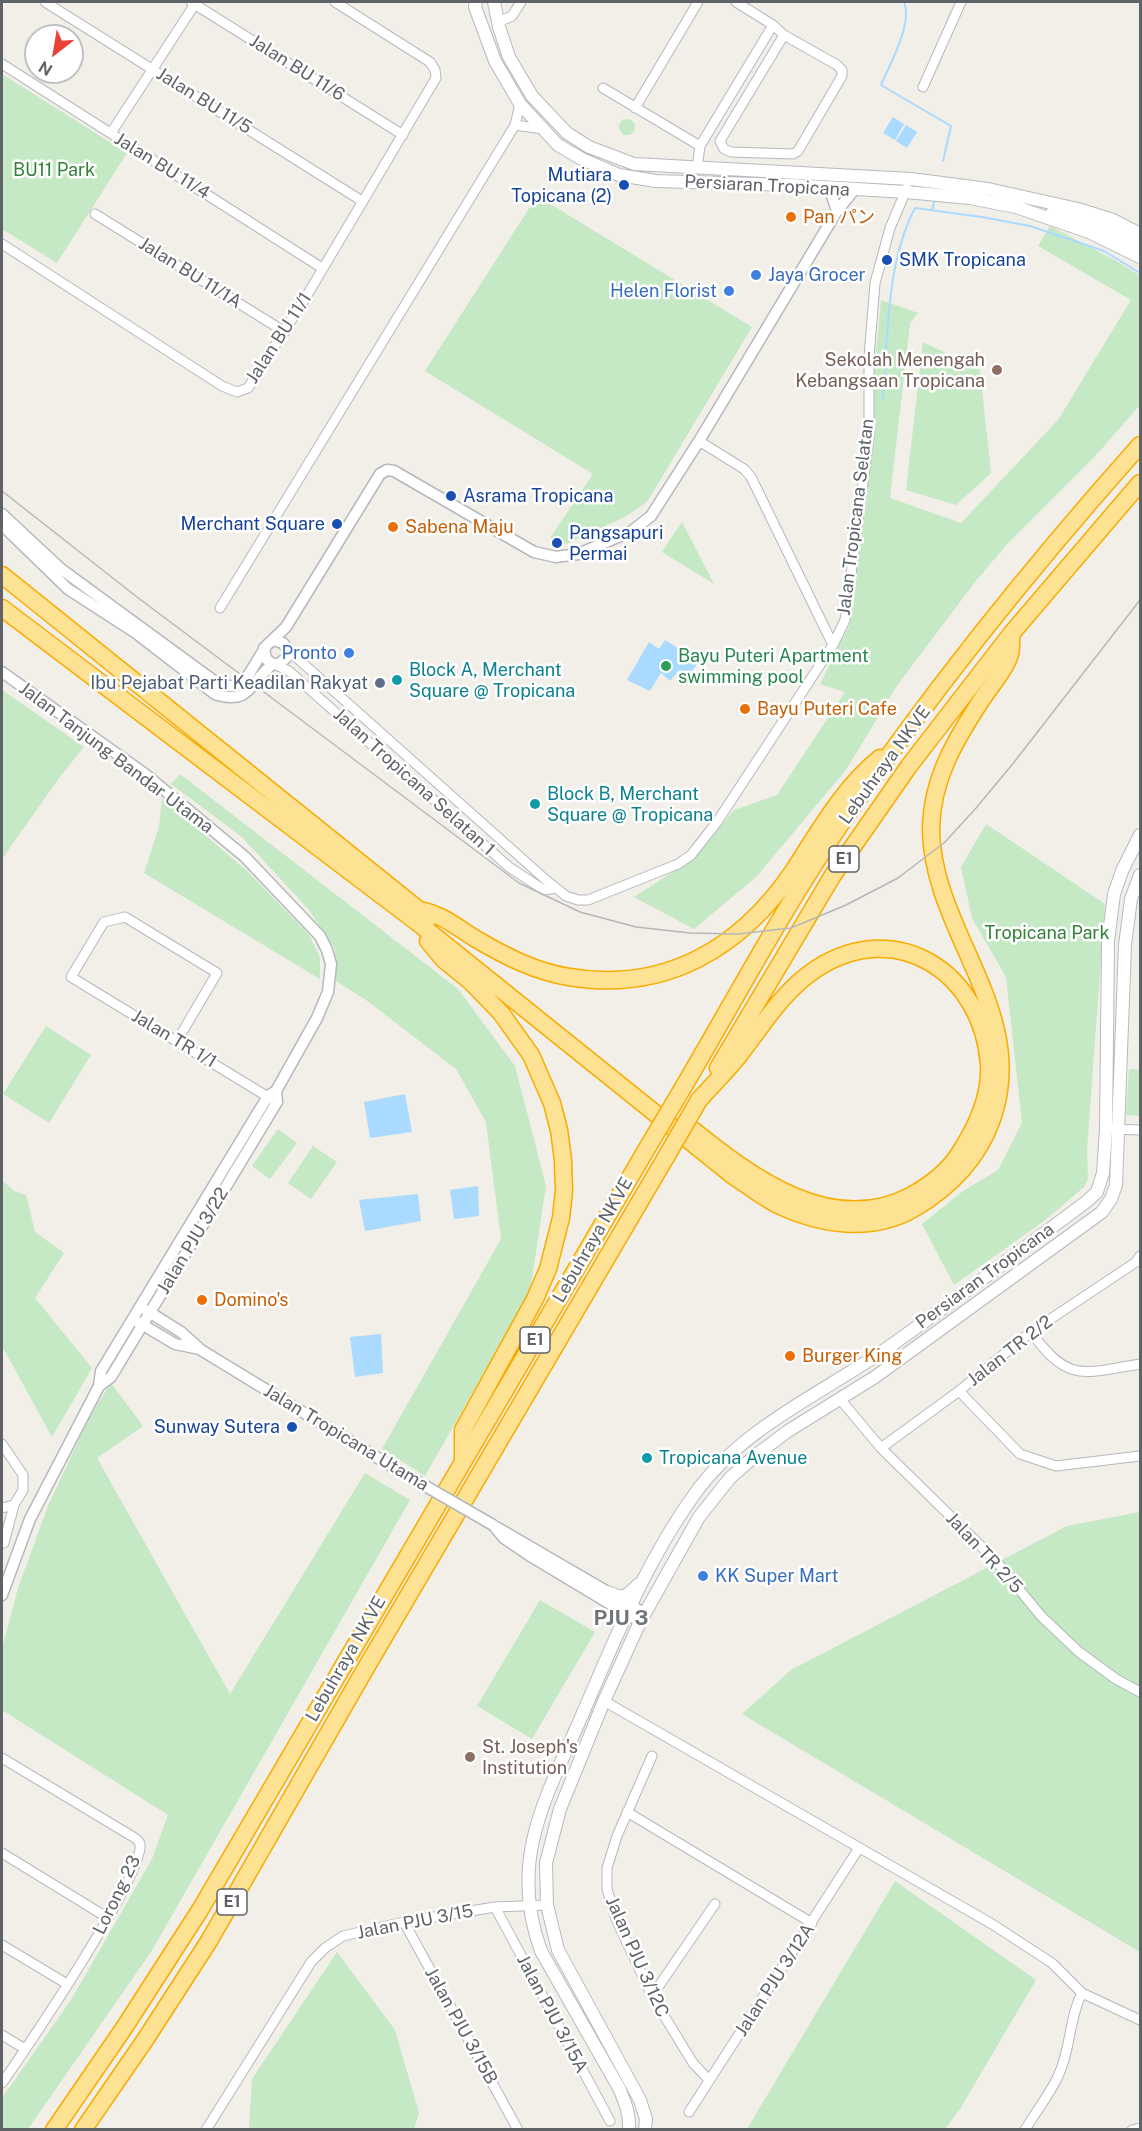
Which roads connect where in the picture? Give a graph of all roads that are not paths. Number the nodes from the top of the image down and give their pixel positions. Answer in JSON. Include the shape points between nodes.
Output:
{"nodes":[{"id":1,"x":45,"y":2,"type":"edge"},
{"id":2,"x":335,"y":2,"type":"edge"},
{"id":3,"x":520,"y":2,"type":"edge"},
{"id":4,"x":698,"y":2,"type":"edge"},
{"id":5,"x":736,"y":2,"type":"edge"},
{"id":6,"x":961,"y":2,"type":"edge"},
{"id":7,"x":193,"y":3,"type":"edge"},
{"id":8,"x":494,"y":3,"type":"edge"},
{"id":9,"x":475,"y":4,"type":"edge"},
{"id":10,"x":773,"y":24,"type":"junction"},
{"id":11,"x":499,"y":25,"type":"junction"},
{"id":12,"x":484,"y":34,"type":"junction"},
{"id":13,"x":784,"y":34,"type":"junction"},
{"id":14,"x":2,"y":64,"type":"edge"},
{"id":15,"x":152,"y":69,"type":"junction"},
{"id":16,"x":923,"y":87,"type":"dead end"},
{"id":17,"x":603,"y":88,"type":"dead end"},
{"id":18,"x":520,"y":104,"type":"junction"},
{"id":19,"x":635,"y":108,"type":"junction"},
{"id":20,"x":515,"y":125,"type":"junction"},
{"id":21,"x":543,"y":129,"type":"junction"},
{"id":22,"x":111,"y":133,"type":"junction"},
{"id":23,"x":403,"y":135,"type":"junction"},
{"id":24,"x":700,"y":146,"type":"junction"},
{"id":25,"x":697,"y":168,"type":"junction"},
{"id":26,"x":911,"y":179,"type":"junction"},
{"id":27,"x":826,"y":188,"type":"junction"},
{"id":28,"x":854,"y":190,"type":"junction"},
{"id":29,"x":890,"y":191,"type":"junction"},
{"id":30,"x":906,"y":192,"type":"junction"},
{"id":31,"x":362,"y":201,"type":"junction"},
{"id":32,"x":1016,"y":207,"type":"junction"},
{"id":33,"x":897,"y":209,"type":"junction"},
{"id":34,"x":837,"y":211,"type":"junction"},
{"id":35,"x":95,"y":214,"type":"dead end"},
{"id":36,"x":1140,"y":234,"type":"edge"},
{"id":37,"x":2,"y":244,"type":"edge"},
{"id":38,"x":1140,"y":246,"type":"edge"},
{"id":39,"x":1140,"y":257,"type":"edge"},
{"id":40,"x":322,"y":268,"type":"junction"},
{"id":41,"x":285,"y":332,"type":"junction"},
{"id":42,"x":699,"y":441,"type":"junction"},
{"id":43,"x":1140,"y":445,"type":"edge"},
{"id":44,"x":1140,"y":483,"type":"edge"},
{"id":45,"x":2,"y":514,"type":"edge"},
{"id":46,"x":2,"y":525,"type":"edge"},
{"id":47,"x":2,"y":575,"type":"edge"},
{"id":48,"x":2,"y":608,"type":"edge"},
{"id":49,"x":220,"y":609,"type":"dead end"},
{"id":50,"x":286,"y":627,"type":"junction"},
{"id":51,"x":1011,"y":634,"type":"junction"},
{"id":52,"x":273,"y":640,"type":"junction"},
{"id":53,"x":833,"y":645,"type":"junction"},
{"id":54,"x":287,"y":647,"type":"junction"},
{"id":55,"x":263,"y":651,"type":"junction"},
{"id":56,"x":274,"y":664,"type":"junction"},
{"id":57,"x":2,"y":672,"type":"edge"},
{"id":58,"x":891,"y":753,"type":"junction"},
{"id":59,"x":1140,"y":835,"type":"edge"},
{"id":60,"x":1140,"y":875,"type":"edge"},
{"id":61,"x":556,"y":888,"type":"junction"},
{"id":62,"x":420,"y":918,"type":"junction"},
{"id":63,"x":317,"y":1018,"type":"joint"},
{"id":64,"x":177,"y":1041,"type":"junction"},
{"id":65,"x":274,"y":1096,"type":"junction"},
{"id":66,"x":699,"y":1100,"type":"junction"},
{"id":67,"x":1112,"y":1129,"type":"junction"},
{"id":68,"x":1140,"y":1130,"type":"edge"},
{"id":69,"x":1139,"y":1261,"type":"edge"},
{"id":70,"x":140,"y":1307,"type":"junction"},
{"id":71,"x":150,"y":1313,"type":"junction"},
{"id":72,"x":132,"y":1319,"type":"junction"},
{"id":73,"x":143,"y":1325,"type":"junction"},
{"id":74,"x":1031,"y":1332,"type":"junction"},
{"id":75,"x":201,"y":1350,"type":"junction"},
{"id":76,"x":1140,"y":1364,"type":"edge"},
{"id":77,"x":832,"y":1384,"type":"junction"},
{"id":78,"x":99,"y":1386,"type":"junction"},
{"id":79,"x":958,"y":1391,"type":"junction"},
{"id":80,"x":840,"y":1399,"type":"junction"},
{"id":81,"x":2,"y":1444,"type":"edge"},
{"id":82,"x":881,"y":1448,"type":"junction"},
{"id":83,"x":1140,"y":1456,"type":"edge"},
{"id":84,"x":464,"y":1461,"type":"junction"},
{"id":85,"x":14,"y":1505,"type":"junction"},
{"id":86,"x":2,"y":1508,"type":"edge"},
{"id":87,"x":493,"y":1525,"type":"junction"},
{"id":88,"x":4,"y":1543,"type":"dead end"},
{"id":89,"x":3,"y":1581,"type":"edge"},
{"id":90,"x":642,"y":1581,"type":"junction"},
{"id":91,"x":607,"y":1592,"type":"junction"},
{"id":92,"x":2,"y":1595,"type":"edge"},
{"id":93,"x":628,"y":1610,"type":"junction"},
{"id":94,"x":642,"y":1618,"type":"junction"},
{"id":95,"x":1140,"y":1692,"type":"edge"},
{"id":96,"x":604,"y":1701,"type":"junction"},
{"id":97,"x":652,"y":1756,"type":"dead end"},
{"id":98,"x":2,"y":1758,"type":"edge"},
{"id":99,"x":627,"y":1812,"type":"junction"},
{"id":100,"x":859,"y":1848,"type":"junction"},
{"id":101,"x":2,"y":1853,"type":"edge"},
{"id":102,"x":716,"y":1904,"type":"dead end"},
{"id":103,"x":528,"y":1905,"type":"junction"},
{"id":104,"x":547,"y":1905,"type":"junction"},
{"id":105,"x":495,"y":1907,"type":"junction"},
{"id":106,"x":108,"y":1918,"type":"junction"},
{"id":107,"x":404,"y":1922,"type":"junction"},
{"id":108,"x":812,"y":1923,"type":"junction"},
{"id":109,"x":2,"y":1945,"type":"edge"},
{"id":110,"x":67,"y":1984,"type":"junction"},
{"id":111,"x":1082,"y":1993,"type":"junction"},
{"id":112,"x":652,"y":1996,"type":"junction"},
{"id":113,"x":1140,"y":2020,"type":"edge"},
{"id":114,"x":2,"y":2035,"type":"edge"},
{"id":115,"x":25,"y":2049,"type":"junction"},
{"id":116,"x":709,"y":2080,"type":"junction"},
{"id":117,"x":2,"y":2083,"type":"edge"},
{"id":118,"x":689,"y":2112,"type":"dead end"},
{"id":119,"x":610,"y":2121,"type":"dead end"},
{"id":120,"x":1140,"y":2128,"type":"edge"},
{"id":121,"x":54,"y":2130,"type":"edge"},
{"id":122,"x":83,"y":2130,"type":"edge"},
{"id":123,"x":206,"y":2130,"type":"edge"},
{"id":124,"x":518,"y":2130,"type":"edge"},
{"id":125,"x":629,"y":2130,"type":"edge"},
{"id":126,"x":645,"y":2130,"type":"edge"},
{"id":127,"x":1025,"y":2130,"type":"edge"},
{"id":128,"x":1132,"y":2130,"type":"edge"}],
"edges":[{"from":1,"to":15,"type":"street","name":"Jalan BU 11/5"},
{"from":2,"to":23,"type":"street","name":"Jalan BU 11/1","via":[[430,62],[435,70],[436,78]]},
{"from":3,"to":11,"type":"street","via":[[512,16]]},
{"from":4,"to":19,"type":"street"},
{"from":5,"to":10,"type":"street"},
{"from":6,"to":16,"type":"street"},
{"from":7,"to":15,"type":"street"},
{"from":7,"to":23,"type":"street","name":"Jalan BU 11/6"},
{"from":8,"to":9,"type":"main road","via":[[484,12]]},
{"from":8,"to":11,"type":"main road","name":"Persiaran Tropicana"},
{"from":9,"to":12,"type":"main road","name":"Persiaran Tropicana"},
{"from":10,"to":13,"type":"street"},
{"from":10,"to":24,"type":"street"},
{"from":11,"to":12,"type":"main road","via":[[491,26]]},
{"from":11,"to":25,"type":"main road","name":"Persiaran Tropicana","via":[[509,57],[532,96],[567,133],[589,147],[634,164]]},
{"from":12,"to":18,"type":"main road","name":"Persiaran Tropicana"},
{"from":13,"to":13,"type":"street","via":[[837,64],[842,76],[798,151],[731,152],[720,141]]},
{"from":14,"to":22,"type":"street","name":"Jalan BU 11/4"},
{"from":15,"to":22,"type":"street"},
{"from":15,"to":31,"type":"street","name":"Jalan BU 11/5"},
{"from":17,"to":19,"type":"street"},
{"from":18,"to":20,"type":"street"},
{"from":18,"to":21,"type":"main road","name":"Persiaran Tropicana"},
{"from":19,"to":24,"type":"street"},
{"from":20,"to":21,"type":"street"},
{"from":20,"to":49,"type":"street"},
{"from":21,"to":27,"type":"main road","name":"Persiaran Tropicana","via":[[558,145],[619,175]]},
{"from":22,"to":40,"type":"street","name":"Jalan BU 11/4"},
{"from":23,"to":31,"type":"street","name":"Jalan BU 11/1"},
{"from":24,"to":25,"type":"street"},
{"from":25,"to":26,"type":"main road","name":"Persiaran Tropicana"},
{"from":26,"to":30,"type":"street"},
{"from":26,"to":36,"type":"main road","name":"Persiaran Tropicana","via":[[988,189],[1078,209]]},
{"from":27,"to":28,"type":"main road","name":"Persiaran Tropicana"},
{"from":27,"to":34,"type":"street"},
{"from":28,"to":29,"type":"main road","name":"Persiaran Tropicana"},
{"from":28,"to":34,"type":"street"},
{"from":29,"to":30,"type":"main road","name":"Persiaran Tropicana"},
{"from":29,"to":33,"type":"street"},
{"from":30,"to":32,"type":"main road","name":"Persiaran Tropicana"},
{"from":30,"to":33,"type":"street"},
{"from":31,"to":40,"type":"street","name":"Jalan BU 11/1"},
{"from":32,"to":38,"type":"main road","via":[[1095,223]]},
{"from":32,"to":39,"type":"main road","name":"Persiaran Tropicana","via":[[1089,232]]},
{"from":33,"to":53,"type":"street","name":"Jalan Tropicana Selatan","via":[[875,283],[869,357],[869,437],[848,607]]},
{"from":34,"to":42,"type":"street"},
{"from":35,"to":41,"type":"street","name":"Jalan BU 11/1A"},
{"from":37,"to":41,"type":"street","name":"Jalan BU 11/1","via":[[237,392],[248,388]]},
{"from":40,"to":41,"type":"street","name":"Jalan BU 11/1"},
{"from":42,"to":50,"type":"street","via":[[651,516],[608,543],[556,557],[534,552],[387,470],[380,474]]},
{"from":42,"to":53,"type":"street","via":[[751,477]]},
{"from":43,"to":58,"type":"highway","name":"Lebuhraya NKVE","number":"E1","via":[[1003,609]]},
{"from":44,"to":51,"type":"highway","name":"Lebuhraya NKVE","number":"E1"},
{"from":45,"to":55,"type":"street","via":[[61,569],[221,686],[236,686],[246,679]]},
{"from":46,"to":56,"type":"street","via":[[68,589],[136,633],[215,694],[227,698],[240,696]]},
{"from":47,"to":62,"type":"highway"},
{"from":48,"to":62,"type":"highway"},
{"from":50,"to":52,"type":"street"},
{"from":50,"to":54,"type":"street"},
{"from":51,"to":62,"type":"highway","via":[[1010,657],[952,747],[943,768],[931,826],[940,884],[993,1013],[1002,1054],[1000,1092],[988,1132],[966,1166],[943,1190],[898,1216],[871,1223],[840,1223],[809,1217],[763,1196],[711,1160]]},
{"from":51,"to":66,"type":"highway","name":"Lebuhraya NKVE","number":"E1","via":[[860,835]]},
{"from":52,"to":54,"type":"street"},
{"from":52,"to":55,"type":"street"},
{"from":53,"to":61,"type":"street","name":"Jalan Tropicana Selatan 1","via":[[717,822],[691,855],[678,864],[588,900],[566,896]]},
{"from":54,"to":56,"type":"street","via":[[285,660]]},
{"from":54,"to":61,"type":"street","name":"Jalan Tropicana Selatan 1"},
{"from":55,"to":56,"type":"street"},
{"from":56,"to":61,"type":"street","name":"Jalan Tropicana Selatan 1","via":[[289,671],[508,867],[544,890]]},
{"from":57,"to":63,"type":"street","name":"Jalan Tanjung Bandar Utama","via":[[145,774],[245,857],[320,936],[331,964],[328,992]]},
{"from":58,"to":62,"type":"highway","via":[[860,776],[757,916],[716,949],[683,966],[629,979],[568,977],[530,967],[439,915]]},
{"from":58,"to":84,"type":"highway","name":"Lebuhraya NKVE","number":"E1","bridge":true,"via":[[815,864]]},
{"from":59,"to":67,"type":"main road","name":"Persiaran Tropicana","via":[[1114,894],[1108,942]]},
{"from":60,"to":67,"type":"main road","name":"Persiaran Tropicana","via":[[1131,899],[1125,945]]},
{"from":62,"to":66,"type":"highway","via":[[710,1143],[775,1187],[800,1200],[828,1207],[868,1209],[901,1201],[955,1161],[983,1107],[989,1066],[984,1035],[964,994],[942,969],[917,954],[891,948],[863,949],[826,963],[801,980]]},
{"from":62,"to":84,"type":"highway","via":[[429,944],[501,1012],[531,1055],[552,1103],[563,1160],[561,1218],[548,1269],[463,1430]]},
{"from":63,"to":65,"type":"street","name":"Jalan PJU 3/22"},
{"from":64,"to":64,"type":"street","name":"Jalan TR 1/1","via":[[218,973],[125,917],[104,922],[71,977]]},
{"from":64,"to":65,"type":"street","name":"Jalan TR 1/1"},
{"from":65,"to":70,"type":"street","name":"Jalan PJU 3/22"},
{"from":65,"to":71,"type":"street","name":"Jalan PJU 3/22"},
{"from":66,"to":122,"type":"highway","name":"Lebuhraya NKVE","number":"E1","bridge":true,"via":[[209,1941]]},
{"from":67,"to":68,"type":"street"},
{"from":67,"to":77,"type":"main road","name":"Persiaran Tropicana","via":[[1097,1192],[887,1348]]},
{"from":67,"to":80,"type":"main road","name":"Persiaran Tropicana","via":[[1116,1185],[1102,1212]]},
{"from":69,"to":74,"type":"street","name":"Jalan TR 2/2"},
{"from":70,"to":71,"type":"street","name":"Jalan Tropicana Utama"},
{"from":70,"to":72,"type":"street","name":"Jalan PJU 3/22"},
{"from":71,"to":73,"type":"street","name":"Jalan PJU 3/22"},
{"from":71,"to":75,"type":"street","name":"Jalan Tropicana Utama"},
{"from":72,"to":73,"type":"street","name":"Jalan Tropicana Utama"},
{"from":72,"to":78,"type":"street","name":"Jalan PJU 3/22","via":[[101,1371]]},
{"from":73,"to":75,"type":"street","name":"Jalan Tropicana Utama","via":[[175,1344]]},
{"from":73,"to":78,"type":"street","name":"Jalan PJU 3/22","via":[[111,1377]]},
{"from":74,"to":76,"type":"street","via":[[1046,1353],[1066,1369],[1087,1373]]},
{"from":74,"to":79,"type":"street","name":"Jalan TR 2/2"},
{"from":75,"to":87,"type":"street","name":"Jalan Tropicana Utama","bridge":true},
{"from":77,"to":80,"type":"main road"},
{"from":77,"to":90,"type":"main road","name":"Persiaran Tropicana","via":[[780,1416],[719,1465],[694,1494]]},
{"from":78,"to":89,"type":"street","name":"Jalan PJU 3/22","via":[[30,1519]]},
{"from":79,"to":82,"type":"street","name":"Jalan TR 2/2"},
{"from":79,"to":83,"type":"street","via":[[1020,1454],[1056,1466]]},
{"from":80,"to":82,"type":"street","name":"Jalan TR 2/5"},
{"from":80,"to":94,"type":"main road","name":"Persiaran Tropicana","via":[[780,1437],[730,1478],[699,1517]]},
{"from":81,"to":85,"type":"street","via":[[23,1475],[23,1490]]},
{"from":82,"to":95,"type":"street","name":"Jalan TR 2/5","via":[[996,1561],[1041,1616],[1078,1652]]},
{"from":84,"to":121,"type":"highway","name":"Lebuhraya NKVE","number":"E1","via":[[200,1910]]},
{"from":85,"to":86,"type":"street"},
{"from":85,"to":88,"type":"street"},
{"from":87,"to":91,"type":"street","name":"Jalan Tropicana Utama"},
{"from":87,"to":93,"type":"street","name":"Jalan Tropicana Utama","via":[[504,1538]]},
{"from":89,"to":92,"type":"street","name":"Jalan PJU 3/22"},
{"from":90,"to":91,"type":"main road","via":[[621,1597]]},
{"from":90,"to":93,"type":"main road","name":"Persiaran Tropicana"},
{"from":91,"to":93,"type":"street","name":"Jalan Tropicana Utama"},
{"from":93,"to":94,"type":"street"},
{"from":93,"to":103,"type":"main road","name":"Persiaran Tropicana","via":[[540,1814],[528,1858]]},
{"from":94,"to":96,"type":"main road","name":"Persiaran Tropicana"},
{"from":96,"to":100,"type":"street"},
{"from":96,"to":104,"type":"main road","name":"Persiaran Tropicana","via":[[560,1809],[546,1863]]},
{"from":97,"to":99,"type":"street","name":"Jalan PJU 3/12C"},
{"from":98,"to":106,"type":"street","name":"Lorong 23","via":[[139,1842],[137,1859]]},
{"from":99,"to":108,"type":"street"},
{"from":99,"to":112,"type":"street","name":"Jalan PJU 3/12C","via":[[607,1868],[607,1889],[616,1919]]},
{"from":100,"to":108,"type":"street","name":"Jalan PJU 3/12A"},
{"from":100,"to":111,"type":"street","via":[[1035,1951],[1062,1971]]},
{"from":101,"to":106,"type":"street"},
{"from":102,"to":112,"type":"street"},
{"from":103,"to":104,"type":"street","name":"Jalan PJU 3/15"},
{"from":103,"to":105,"type":"street","name":"Jalan PJU 3/15"},
{"from":103,"to":125,"type":"main road","name":"Persiaran Tropicana","via":[[541,1951],[623,2096]]},
{"from":104,"to":126,"type":"main road","name":"Persiaran Tropicana","via":[[558,1950],[640,2100]]},
{"from":105,"to":107,"type":"street","name":"Jalan PJU 3/15"},
{"from":105,"to":119,"type":"street","name":"Jalan PJU 3/15A"},
{"from":106,"to":110,"type":"street","name":"Lorong 23"},
{"from":107,"to":123,"type":"street","name":"Jalan PJU 3/15","via":[[343,1936],[311,1962]]},
{"from":107,"to":124,"type":"street","name":"Jalan PJU 3/15B"},
{"from":108,"to":116,"type":"street","name":"Jalan PJU 3/12A"},
{"from":109,"to":110,"type":"street"},
{"from":110,"to":115,"type":"street","name":"Lorong 23"},
{"from":111,"to":113,"type":"street"},
{"from":111,"to":127,"type":"street","via":[[1059,2075]]},
{"from":112,"to":116,"type":"street","name":"Jalan PJU 3/12C","via":[[693,2063]]},
{"from":114,"to":115,"type":"street"},
{"from":115,"to":117,"type":"street","name":"Lorong 23"},
{"from":116,"to":118,"type":"street","name":"Jalan PJU 3/12A"},
{"from":120,"to":128,"type":"street"}]}
